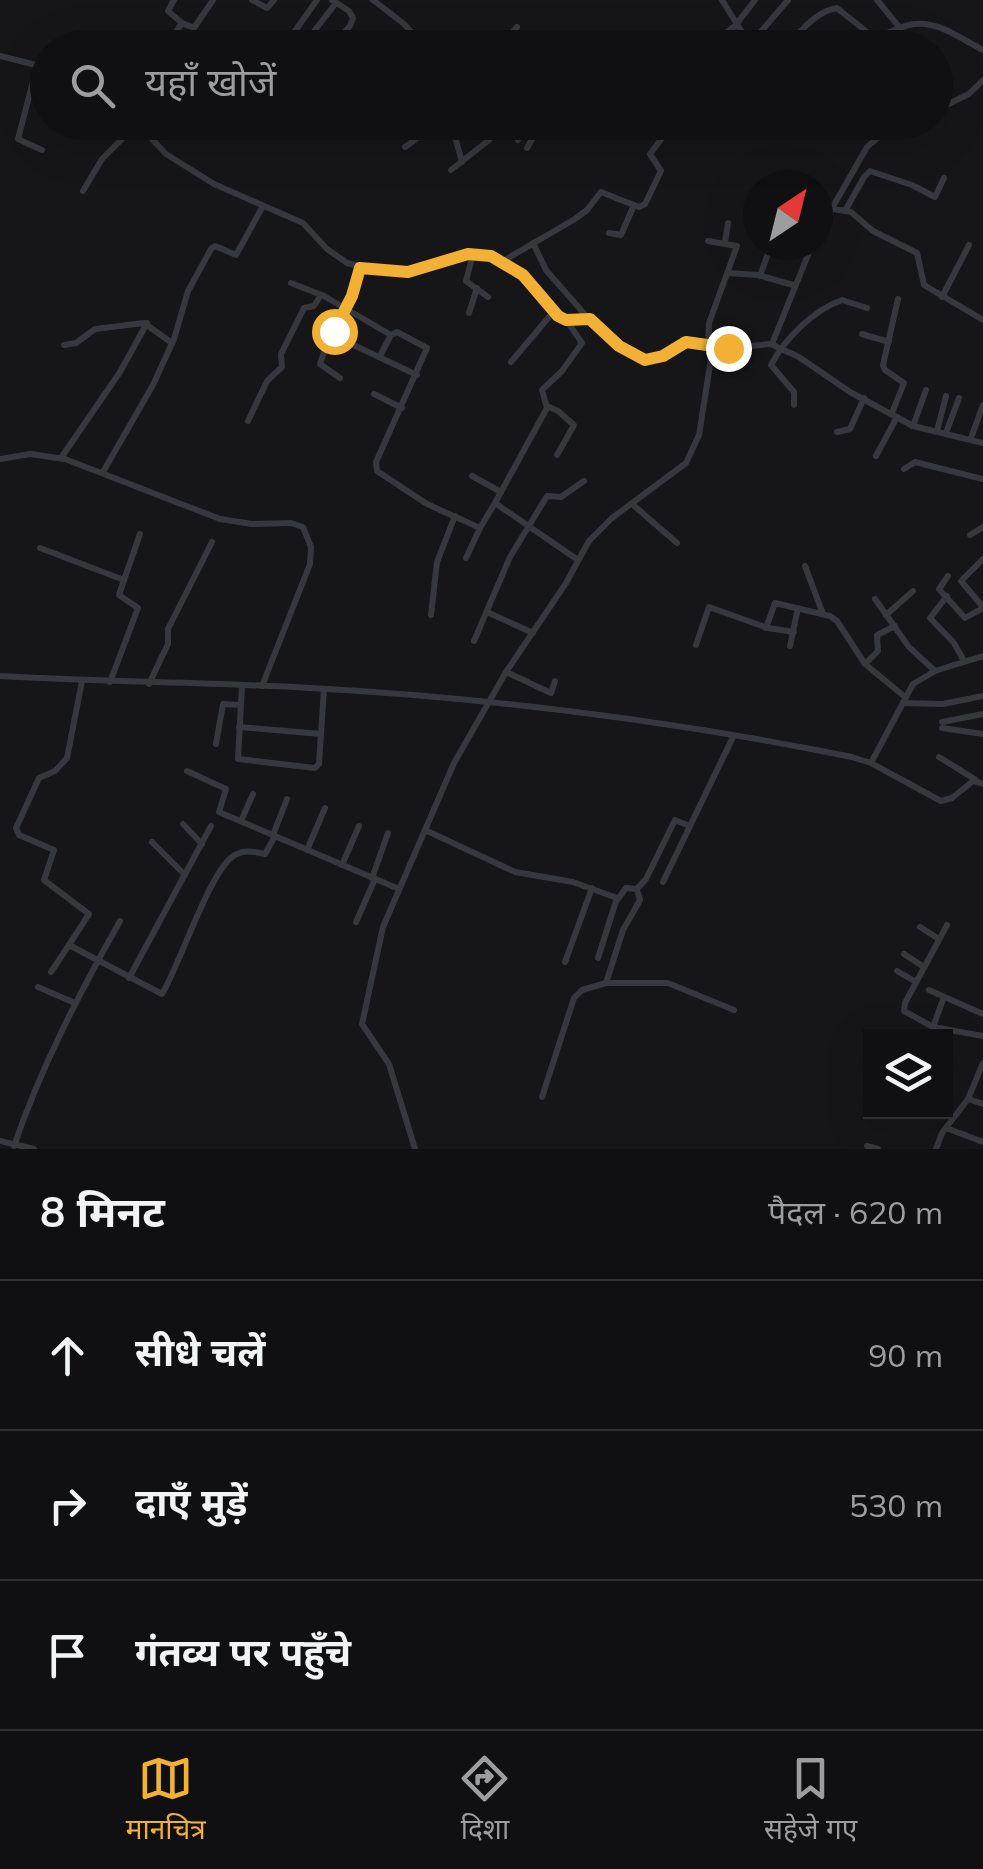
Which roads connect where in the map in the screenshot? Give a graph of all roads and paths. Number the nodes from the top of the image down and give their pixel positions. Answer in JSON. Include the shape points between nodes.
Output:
{"nodes":[{"id":1,"x":174,"y":0,"type":"edge"},
{"id":2,"x":213,"y":0,"type":"edge"},
{"id":3,"x":252,"y":0,"type":"edge"},
{"id":4,"x":274,"y":0,"type":"edge"},
{"id":5,"x":317,"y":0,"type":"edge"},
{"id":6,"x":373,"y":0,"type":"edge"},
{"id":7,"x":723,"y":0,"type":"edge"},
{"id":8,"x":755,"y":0,"type":"edge"},
{"id":9,"x":788,"y":0,"type":"edge"},
{"id":10,"x":876,"y":0,"type":"edge"},
{"id":11,"x":334,"y":1,"type":"edge"},
{"id":12,"x":182,"y":23,"type":"junction"},
{"id":13,"x":735,"y":26,"type":"junction"},
{"id":14,"x":517,"y":27,"type":"dead end"},
{"id":15,"x":900,"y":28,"type":"junction"},
{"id":16,"x":178,"y":30,"type":"edge"},
{"id":17,"x":296,"y":30,"type":"edge"},
{"id":18,"x":314,"y":30,"type":"edge"},
{"id":19,"x":346,"y":30,"type":"edge"},
{"id":20,"x":410,"y":30,"type":"edge"},
{"id":21,"x":515,"y":30,"type":"edge"},
{"id":22,"x":730,"y":30,"type":"edge"},
{"id":23,"x":740,"y":30,"type":"edge"},
{"id":24,"x":769,"y":30,"type":"edge"},
{"id":25,"x":801,"y":30,"type":"edge"},
{"id":26,"x":865,"y":30,"type":"edge"},
{"id":27,"x":893,"y":30,"type":"edge"},
{"id":28,"x":944,"y":30,"type":"edge"},
{"id":29,"x":953,"y":35,"type":"edge"},
{"id":30,"x":983,"y":50,"type":"edge"},
{"id":31,"x":0,"y":56,"type":"edge"},
{"id":32,"x":30,"y":64,"type":"edge"},
{"id":33,"x":983,"y":80,"type":"edge"},
{"id":34,"x":30,"y":93,"type":"edge"},
{"id":35,"x":953,"y":102,"type":"edge"},
{"id":36,"x":120,"y":140,"type":"edge"},
{"id":37,"x":153,"y":140,"type":"edge"},
{"id":38,"x":416,"y":140,"type":"edge"},
{"id":39,"x":456,"y":140,"type":"edge"},
{"id":40,"x":488,"y":140,"type":"edge"},
{"id":41,"x":532,"y":140,"type":"edge"},
{"id":42,"x":660,"y":140,"type":"edge"},
{"id":43,"x":874,"y":140,"type":"edge"},
{"id":44,"x":405,"y":147,"type":"dead end"},
{"id":45,"x":528,"y":148,"type":"dead end"},
{"id":46,"x":42,"y":150,"type":"dead end"},
{"id":47,"x":462,"y":162,"type":"junction"},
{"id":48,"x":450,"y":170,"type":"dead end"},
{"id":49,"x":944,"y":178,"type":"dead end"},
{"id":50,"x":83,"y":191,"type":"dead end"},
{"id":51,"x":634,"y":205,"type":"junction"},
{"id":52,"x":263,"y":206,"type":"junction"},
{"id":53,"x":833,"y":206,"type":"edge"},
{"id":54,"x":833,"y":208,"type":"edge"},
{"id":55,"x":845,"y":211,"type":"junction"},
{"id":56,"x":728,"y":223,"type":"dead end"},
{"id":57,"x":608,"y":232,"type":"dead end"},
{"id":58,"x":708,"y":241,"type":"dead end"},
{"id":59,"x":725,"y":242,"type":"junction"},
{"id":60,"x":533,"y":243,"type":"junction"},
{"id":61,"x":969,"y":244,"type":"dead end"},
{"id":62,"x":473,"y":254,"type":"junction"},
{"id":63,"x":766,"y":260,"type":"edge"},
{"id":64,"x":805,"y":260,"type":"edge"},
{"id":65,"x":503,"y":261,"type":"junction"},
{"id":66,"x":360,"y":268,"type":"junction"},
{"id":67,"x":728,"y":273,"type":"junction"},
{"id":68,"x":760,"y":276,"type":"junction"},
{"id":69,"x":291,"y":283,"type":"dead end"},
{"id":70,"x":794,"y":285,"type":"junction"},
{"id":71,"x":477,"y":288,"type":"junction"},
{"id":72,"x":321,"y":295,"type":"junction"},
{"id":73,"x":488,"y":297,"type":"dead end"},
{"id":74,"x":942,"y":297,"type":"junction"},
{"id":75,"x":898,"y":299,"type":"dead end"},
{"id":76,"x":346,"y":308,"type":"junction"},
{"id":77,"x":867,"y":308,"type":"dead end"},
{"id":78,"x":554,"y":311,"type":"junction"},
{"id":79,"x":469,"y":314,"type":"dead end"},
{"id":80,"x":577,"y":318,"type":"junction"},
{"id":81,"x":983,"y":320,"type":"edge"},
{"id":82,"x":147,"y":323,"type":"junction"},
{"id":83,"x":391,"y":334,"type":"junction"},
{"id":84,"x":862,"y":334,"type":"dead end"},
{"id":85,"x":173,"y":341,"type":"junction"},
{"id":86,"x":348,"y":342,"type":"dead end"},
{"id":87,"x":889,"y":342,"type":"junction"},
{"id":88,"x":772,"y":344,"type":"junction"},
{"id":89,"x":64,"y":346,"type":"dead end"},
{"id":90,"x":710,"y":346,"type":"junction"},
{"id":91,"x":782,"y":349,"type":"junction"},
{"id":92,"x":380,"y":356,"type":"junction"},
{"id":93,"x":512,"y":362,"type":"dead end"},
{"id":94,"x":417,"y":375,"type":"junction"},
{"id":95,"x":340,"y":378,"type":"dead end"},
{"id":96,"x":926,"y":390,"type":"dead end"},
{"id":97,"x":374,"y":394,"type":"dead end"},
{"id":98,"x":946,"y":396,"type":"dead end"},
{"id":99,"x":864,"y":398,"type":"junction"},
{"id":100,"x":959,"y":398,"type":"dead end"},
{"id":101,"x":983,"y":405,"type":"edge"},
{"id":102,"x":547,"y":406,"type":"junction"},
{"id":103,"x":794,"y":406,"type":"dead end"},
{"id":104,"x":402,"y":408,"type":"junction"},
{"id":105,"x":895,"y":415,"type":"junction"},
{"id":106,"x":248,"y":420,"type":"dead end"},
{"id":107,"x":914,"y":426,"type":"junction"},
{"id":108,"x":837,"y":432,"type":"dead end"},
{"id":109,"x":942,"y":432,"type":"junction"},
{"id":110,"x":971,"y":438,"type":"junction"},
{"id":111,"x":983,"y":443,"type":"edge"},
{"id":112,"x":557,"y":455,"type":"dead end"},
{"id":113,"x":876,"y":456,"type":"dead end"},
{"id":114,"x":61,"y":458,"type":"junction"},
{"id":115,"x":0,"y":459,"type":"edge"},
{"id":116,"x":904,"y":469,"type":"dead end"},
{"id":117,"x":103,"y":472,"type":"junction"},
{"id":118,"x":472,"y":476,"type":"dead end"},
{"id":119,"x":983,"y":479,"type":"edge"},
{"id":120,"x":584,"y":481,"type":"dead end"},
{"id":121,"x":500,"y":492,"type":"junction"},
{"id":122,"x":495,"y":502,"type":"junction"},
{"id":123,"x":632,"y":504,"type":"junction"},
{"id":124,"x":455,"y":516,"type":"junction"},
{"id":125,"x":528,"y":526,"type":"junction"},
{"id":126,"x":983,"y":527,"type":"edge"},
{"id":127,"x":480,"y":528,"type":"junction"},
{"id":128,"x":140,"y":534,"type":"dead end"},
{"id":129,"x":970,"y":535,"type":"dead end"},
{"id":130,"x":212,"y":542,"type":"dead end"},
{"id":131,"x":677,"y":543,"type":"dead end"},
{"id":132,"x":40,"y":548,"type":"dead end"},
{"id":133,"x":466,"y":558,"type":"dead end"},
{"id":134,"x":578,"y":560,"type":"junction"},
{"id":135,"x":981,"y":565,"type":"edge"},
{"id":136,"x":805,"y":566,"type":"dead end"},
{"id":137,"x":948,"y":576,"type":"dead end"},
{"id":138,"x":124,"y":580,"type":"junction"},
{"id":139,"x":913,"y":591,"type":"dead end"},
{"id":140,"x":947,"y":596,"type":"junction"},
{"id":141,"x":875,"y":599,"type":"dead end"},
{"id":142,"x":983,"y":607,"type":"edge"},
{"id":143,"x":798,"y":608,"type":"junction"},
{"id":144,"x":486,"y":612,"type":"junction"},
{"id":145,"x":823,"y":614,"type":"junction"},
{"id":146,"x":886,"y":614,"type":"junction"},
{"id":147,"x":431,"y":616,"type":"dead end"},
{"id":148,"x":895,"y":626,"type":"junction"},
{"id":149,"x":766,"y":628,"type":"junction"},
{"id":150,"x":794,"y":632,"type":"junction"},
{"id":151,"x":533,"y":634,"type":"junction"},
{"id":152,"x":474,"y":641,"type":"dead end"},
{"id":153,"x":696,"y":645,"type":"dead end"},
{"id":154,"x":790,"y":646,"type":"dead end"},
{"id":155,"x":983,"y":656,"type":"edge"},
{"id":156,"x":964,"y":661,"type":"junction"},
{"id":157,"x":865,"y":664,"type":"junction"},
{"id":158,"x":935,"y":671,"type":"junction"},
{"id":159,"x":506,"y":672,"type":"junction"},
{"id":160,"x":0,"y":676,"type":"edge"},
{"id":161,"x":82,"y":680,"type":"junction"},
{"id":162,"x":555,"y":681,"type":"dead end"},
{"id":163,"x":110,"y":682,"type":"junction"},
{"id":164,"x":149,"y":684,"type":"junction"},
{"id":165,"x":242,"y":686,"type":"junction"},
{"id":166,"x":262,"y":686,"type":"junction"},
{"id":167,"x":324,"y":689,"type":"junction"},
{"id":168,"x":983,"y":696,"type":"edge"},
{"id":169,"x":904,"y":700,"type":"junction"},
{"id":170,"x":488,"y":703,"type":"junction"},
{"id":171,"x":240,"y":706,"type":"junction"},
{"id":172,"x":983,"y":714,"type":"edge"},
{"id":173,"x":239,"y":727,"type":"junction"},
{"id":174,"x":321,"y":734,"type":"junction"},
{"id":175,"x":983,"y":734,"type":"edge"},
{"id":176,"x":733,"y":737,"type":"junction"},
{"id":177,"x":216,"y":744,"type":"dead end"},
{"id":178,"x":939,"y":757,"type":"dead end"},
{"id":179,"x":871,"y":763,"type":"junction"},
{"id":180,"x":187,"y":772,"type":"dead end"},
{"id":181,"x":980,"y":782,"type":"edge"},
{"id":182,"x":253,"y":794,"type":"dead end"},
{"id":183,"x":287,"y":799,"type":"dead end"},
{"id":184,"x":326,"y":808,"type":"dead end"},
{"id":185,"x":241,"y":821,"type":"junction"},
{"id":186,"x":183,"y":824,"type":"dead end"},
{"id":187,"x":212,"y":826,"type":"dead end"},
{"id":188,"x":359,"y":826,"type":"dead end"},
{"id":189,"x":690,"y":826,"type":"junction"},
{"id":190,"x":426,"y":830,"type":"junction"},
{"id":191,"x":388,"y":833,"type":"dead end"},
{"id":192,"x":274,"y":835,"type":"junction"},
{"id":193,"x":152,"y":842,"type":"dead end"},
{"id":194,"x":202,"y":844,"type":"junction"},
{"id":195,"x":307,"y":850,"type":"junction"},
{"id":196,"x":342,"y":865,"type":"junction"},
{"id":197,"x":185,"y":875,"type":"junction"},
{"id":198,"x":374,"y":878,"type":"junction"},
{"id":199,"x":663,"y":882,"type":"dead end"},
{"id":200,"x":592,"y":888,"type":"junction"},
{"id":201,"x":399,"y":889,"type":"junction"},
{"id":202,"x":637,"y":890,"type":"junction"},
{"id":203,"x":618,"y":899,"type":"junction"},
{"id":204,"x":120,"y":921,"type":"dead end"},
{"id":205,"x":356,"y":922,"type":"dead end"},
{"id":206,"x":946,"y":925,"type":"dead end"},
{"id":207,"x":920,"y":928,"type":"dead end"},
{"id":208,"x":939,"y":939,"type":"junction"},
{"id":209,"x":69,"y":945,"type":"junction"},
{"id":210,"x":904,"y":954,"type":"dead end"},
{"id":211,"x":598,"y":958,"type":"dead end"},
{"id":212,"x":97,"y":962,"type":"junction"},
{"id":213,"x":565,"y":962,"type":"dead end"},
{"id":214,"x":924,"y":967,"type":"junction"},
{"id":215,"x":896,"y":971,"type":"dead end"},
{"id":216,"x":50,"y":972,"type":"dead end"},
{"id":217,"x":129,"y":978,"type":"junction"},
{"id":218,"x":916,"y":982,"type":"junction"},
{"id":219,"x":606,"y":983,"type":"junction"},
{"id":220,"x":38,"y":987,"type":"dead end"},
{"id":221,"x":930,"y":990,"type":"dead end"},
{"id":222,"x":944,"y":997,"type":"junction"},
{"id":223,"x":75,"y":1003,"type":"junction"},
{"id":224,"x":734,"y":1010,"type":"dead end"},
{"id":225,"x":983,"y":1014,"type":"edge"},
{"id":226,"x":934,"y":1028,"type":"junction"},
{"id":227,"x":983,"y":1036,"type":"edge"},
{"id":228,"x":983,"y":1063,"type":"edge"},
{"id":229,"x":542,"y":1097,"type":"dead end"},
{"id":230,"x":968,"y":1100,"type":"junction"},
{"id":231,"x":983,"y":1104,"type":"edge"},
{"id":232,"x":946,"y":1128,"type":"junction"},
{"id":233,"x":0,"y":1141,"type":"edge"},
{"id":234,"x":983,"y":1142,"type":"edge"},
{"id":235,"x":14,"y":1146,"type":"junction"},
{"id":236,"x":867,"y":1146,"type":"dead end"},
{"id":237,"x":34,"y":1149,"type":"edge"},
{"id":238,"x":415,"y":1149,"type":"edge"},
{"id":239,"x":878,"y":1149,"type":"edge"},
{"id":240,"x":936,"y":1149,"type":"edge"}],
"edges":[{"from":1,"to":12,"type":"street","via":[[168,11]]},
{"from":2,"to":12,"type":"street","via":[[192,29]]},
{"from":3,"to":4,"type":"street","via":[[267,8]]},
{"from":5,"to":17,"type":"street"},
{"from":6,"to":20,"type":"street"},
{"from":7,"to":13,"type":"street"},
{"from":8,"to":13,"type":"street"},
{"from":9,"to":24,"type":"street"},
{"from":10,"to":15,"type":"street"},
{"from":11,"to":18,"type":"street"},
{"from":11,"to":19,"type":"street","via":[[352,18]]},
{"from":12,"to":16,"type":"street"},
{"from":13,"to":22,"type":"street"},
{"from":13,"to":23,"type":"street"},
{"from":14,"to":21,"type":"street"},
{"from":15,"to":27,"type":"street"},
{"from":15,"to":28,"type":"street","via":[[932,24]]},
{"from":25,"to":26,"type":"street","via":[[829,9],[842,10]]},
{"from":29,"to":30,"type":"street"},
{"from":31,"to":32,"type":"street"},
{"from":33,"to":35,"type":"street"},
{"from":34,"to":46,"type":"street","via":[[18,138]]},
{"from":36,"to":50,"type":"street"},
{"from":37,"to":52,"type":"street","via":[[197,174]]},
{"from":38,"to":44,"type":"street"},
{"from":39,"to":47,"type":"street"},
{"from":40,"to":47,"type":"street"},
{"from":41,"to":45,"type":"street"},
{"from":42,"to":51,"type":"street","via":[[650,154],[662,168],[655,186],[645,204]]},
{"from":43,"to":53,"type":"street"},
{"from":47,"to":48,"type":"street"},
{"from":49,"to":55,"type":"street","via":[[935,196],[870,172]]},
{"from":51,"to":57,"type":"street","via":[[621,235]]},
{"from":51,"to":60,"type":"street","via":[[601,192],[588,210]]},
{"from":52,"to":66,"type":"street","via":[[303,223],[336,257]]},
{"from":52,"to":85,"type":"street","via":[[238,254],[211,249],[188,291]]},
{"from":54,"to":55,"type":"street"},
{"from":55,"to":74,"type":"street","via":[[917,252],[924,285]]},
{"from":56,"to":59,"type":"street"},
{"from":58,"to":59,"type":"street"},
{"from":59,"to":67,"type":"street","via":[[737,246]]},
{"from":60,"to":65,"type":"street"},
{"from":60,"to":80,"type":"street"},
{"from":61,"to":74,"type":"street"},
{"from":62,"to":65,"type":"street"},
{"from":62,"to":66,"type":"street","via":[[408,272]]},
{"from":62,"to":71,"type":"street","via":[[466,281]]},
{"from":63,"to":68,"type":"street"},
{"from":64,"to":70,"type":"street"},
{"from":65,"to":78,"type":"street"},
{"from":66,"to":76,"type":"street"},
{"from":67,"to":68,"type":"street"},
{"from":67,"to":90,"type":"street","via":[[709,323]]},
{"from":68,"to":70,"type":"street"},
{"from":69,"to":72,"type":"street"},
{"from":70,"to":88,"type":"street"},
{"from":71,"to":73,"type":"street"},
{"from":71,"to":79,"type":"street"},
{"from":72,"to":76,"type":"street"},
{"from":72,"to":106,"type":"street","via":[[304,308],[281,354],[282,367],[267,381]]},
{"from":74,"to":81,"type":"street"},
{"from":75,"to":87,"type":"street"},
{"from":76,"to":83,"type":"street"},
{"from":76,"to":95,"type":"street","via":[[320,364]]},
{"from":77,"to":91,"type":"street","via":[[838,300]]},
{"from":78,"to":80,"type":"street"},
{"from":78,"to":93,"type":"street"},
{"from":80,"to":90,"type":"street","via":[[645,360],[686,342]]},
{"from":80,"to":102,"type":"street","via":[[582,343],[542,390]]},
{"from":82,"to":85,"type":"street"},
{"from":82,"to":89,"type":"street","via":[[95,329]]},
{"from":82,"to":114,"type":"street"},
{"from":83,"to":92,"type":"street"},
{"from":83,"to":94,"type":"street","via":[[426,348]]},
{"from":84,"to":87,"type":"street"},
{"from":85,"to":117,"type":"street"},
{"from":86,"to":92,"type":"street"},
{"from":87,"to":105,"type":"street","via":[[884,368],[904,383]]},
{"from":88,"to":90,"type":"street"},
{"from":88,"to":91,"type":"street"},
{"from":90,"to":123,"type":"street","via":[[699,435],[686,463]]},
{"from":91,"to":99,"type":"street"},
{"from":91,"to":103,"type":"street","via":[[771,365],[794,392]]},
{"from":92,"to":94,"type":"street"},
{"from":94,"to":104,"type":"street"},
{"from":96,"to":107,"type":"street"},
{"from":97,"to":104,"type":"street"},
{"from":98,"to":109,"type":"street"},
{"from":99,"to":105,"type":"street"},
{"from":99,"to":108,"type":"street","via":[[850,429]]},
{"from":100,"to":109,"type":"street"},
{"from":101,"to":110,"type":"street"},
{"from":102,"to":112,"type":"street","via":[[574,426]]},
{"from":102,"to":121,"type":"street"},
{"from":104,"to":124,"type":"street","via":[[376,470]]},
{"from":105,"to":107,"type":"street"},
{"from":105,"to":113,"type":"street"},
{"from":107,"to":109,"type":"street"},
{"from":109,"to":110,"type":"street"},
{"from":110,"to":111,"type":"street"},
{"from":114,"to":115,"type":"street"},
{"from":114,"to":117,"type":"street"},
{"from":116,"to":119,"type":"street","via":[[914,462]]},
{"from":117,"to":166,"type":"street","via":[[220,519],[303,527],[310,564]]},
{"from":118,"to":121,"type":"street"},
{"from":120,"to":125,"type":"street","via":[[559,498],[549,494]]},
{"from":121,"to":122,"type":"street"},
{"from":122,"to":125,"type":"street"},
{"from":122,"to":127,"type":"street"},
{"from":123,"to":131,"type":"street"},
{"from":123,"to":134,"type":"street","via":[[600,528]]},
{"from":124,"to":127,"type":"street"},
{"from":124,"to":147,"type":"street","via":[[437,562]]},
{"from":125,"to":134,"type":"street"},
{"from":125,"to":144,"type":"street"},
{"from":126,"to":129,"type":"street"},
{"from":127,"to":133,"type":"street"},
{"from":128,"to":138,"type":"street"},
{"from":130,"to":164,"type":"street"},
{"from":132,"to":138,"type":"street"},
{"from":134,"to":151,"type":"street"},
{"from":135,"to":142,"type":"street","via":[[961,580]]},
{"from":136,"to":145,"type":"street"},
{"from":137,"to":140,"type":"street","via":[[939,587]]},
{"from":138,"to":163,"type":"street","via":[[118,595],[138,608]]},
{"from":139,"to":146,"type":"street"},
{"from":140,"to":142,"type":"street","via":[[967,618]]},
{"from":140,"to":156,"type":"street","via":[[930,618]]},
{"from":141,"to":146,"type":"street"},
{"from":143,"to":145,"type":"street"},
{"from":143,"to":149,"type":"street","via":[[775,603]]},
{"from":143,"to":150,"type":"street"},
{"from":144,"to":151,"type":"street"},
{"from":144,"to":152,"type":"street"},
{"from":145,"to":157,"type":"street","via":[[837,621]]},
{"from":146,"to":148,"type":"street"},
{"from":148,"to":157,"type":"street","via":[[877,636],[878,651]]},
{"from":148,"to":158,"type":"street"},
{"from":149,"to":150,"type":"street"},
{"from":149,"to":153,"type":"street","via":[[710,608]]},
{"from":150,"to":154,"type":"street"},
{"from":151,"to":159,"type":"street"},
{"from":155,"to":156,"type":"street"},
{"from":156,"to":158,"type":"street"},
{"from":157,"to":169,"type":"street"},
{"from":158,"to":169,"type":"street","via":[[918,680]]},
{"from":159,"to":162,"type":"street","via":[[551,693]]},
{"from":159,"to":170,"type":"street"},
{"from":160,"to":161,"type":"street"},
{"from":161,"to":163,"type":"street"},
{"from":161,"to":209,"type":"street","via":[[67,758],[39,778],[16,828],[54,850],[44,880],[89,914]]},
{"from":163,"to":164,"type":"street"},
{"from":164,"to":165,"type":"street"},
{"from":165,"to":166,"type":"street"},
{"from":165,"to":171,"type":"street"},
{"from":166,"to":167,"type":"street"},
{"from":167,"to":170,"type":"street"},
{"from":167,"to":174,"type":"street"},
{"from":168,"to":169,"type":"street","via":[[931,705]]},
{"from":169,"to":179,"type":"street"},
{"from":170,"to":176,"type":"street"},
{"from":170,"to":190,"type":"street"},
{"from":171,"to":173,"type":"street"},
{"from":171,"to":177,"type":"street","via":[[222,706]]},
{"from":172,"to":175,"type":"street","via":[[942,725]]},
{"from":173,"to":174,"type":"street"},
{"from":173,"to":174,"type":"street","via":[[239,760],[315,768]]},
{"from":176,"to":179,"type":"street"},
{"from":176,"to":189,"type":"street"},
{"from":178,"to":181,"type":"street"},
{"from":179,"to":181,"type":"street","via":[[940,801]]},
{"from":180,"to":185,"type":"street","via":[[226,788],[218,810]]},
{"from":182,"to":185,"type":"street"},
{"from":183,"to":192,"type":"street"},
{"from":184,"to":195,"type":"street"},
{"from":185,"to":192,"type":"street"},
{"from":186,"to":194,"type":"street"},
{"from":187,"to":194,"type":"street"},
{"from":188,"to":196,"type":"street"},
{"from":189,"to":199,"type":"street"},
{"from":189,"to":202,"type":"street","via":[[675,820]]},
{"from":190,"to":200,"type":"street","via":[[515,872]]},
{"from":190,"to":201,"type":"street"},
{"from":191,"to":198,"type":"street"},
{"from":192,"to":195,"type":"street"},
{"from":192,"to":217,"type":"street","via":[[265,854],[247,851],[228,859],[164,992]]},
{"from":193,"to":197,"type":"street"},
{"from":194,"to":197,"type":"street"},
{"from":195,"to":196,"type":"street"},
{"from":196,"to":198,"type":"street"},
{"from":197,"to":217,"type":"street"},
{"from":198,"to":201,"type":"street"},
{"from":198,"to":205,"type":"street"},
{"from":200,"to":203,"type":"street"},
{"from":200,"to":213,"type":"street"},
{"from":201,"to":238,"type":"street","via":[[361,1020],[390,1064]]},
{"from":202,"to":203,"type":"street","via":[[626,888]]},
{"from":202,"to":219,"type":"street","via":[[640,900]]},
{"from":203,"to":211,"type":"street"},
{"from":204,"to":212,"type":"street"},
{"from":206,"to":208,"type":"street"},
{"from":207,"to":208,"type":"street"},
{"from":208,"to":214,"type":"street"},
{"from":209,"to":212,"type":"street"},
{"from":209,"to":216,"type":"street"},
{"from":210,"to":214,"type":"street"},
{"from":212,"to":217,"type":"street"},
{"from":212,"to":223,"type":"street"},
{"from":214,"to":218,"type":"street"},
{"from":215,"to":218,"type":"street"},
{"from":218,"to":226,"type":"street","via":[[904,1012]]},
{"from":219,"to":224,"type":"street","via":[[668,984]]},
{"from":219,"to":229,"type":"street","via":[[574,998]]},
{"from":220,"to":223,"type":"street"},
{"from":221,"to":222,"type":"street"},
{"from":222,"to":225,"type":"street"},
{"from":222,"to":226,"type":"street"},
{"from":223,"to":235,"type":"street"},
{"from":226,"to":227,"type":"street"},
{"from":228,"to":230,"type":"street"},
{"from":230,"to":231,"type":"street"},
{"from":230,"to":232,"type":"street"},
{"from":232,"to":234,"type":"street"},
{"from":232,"to":240,"type":"street"},
{"from":233,"to":235,"type":"street"},
{"from":235,"to":237,"type":"street"},
{"from":236,"to":239,"type":"street"}]}
